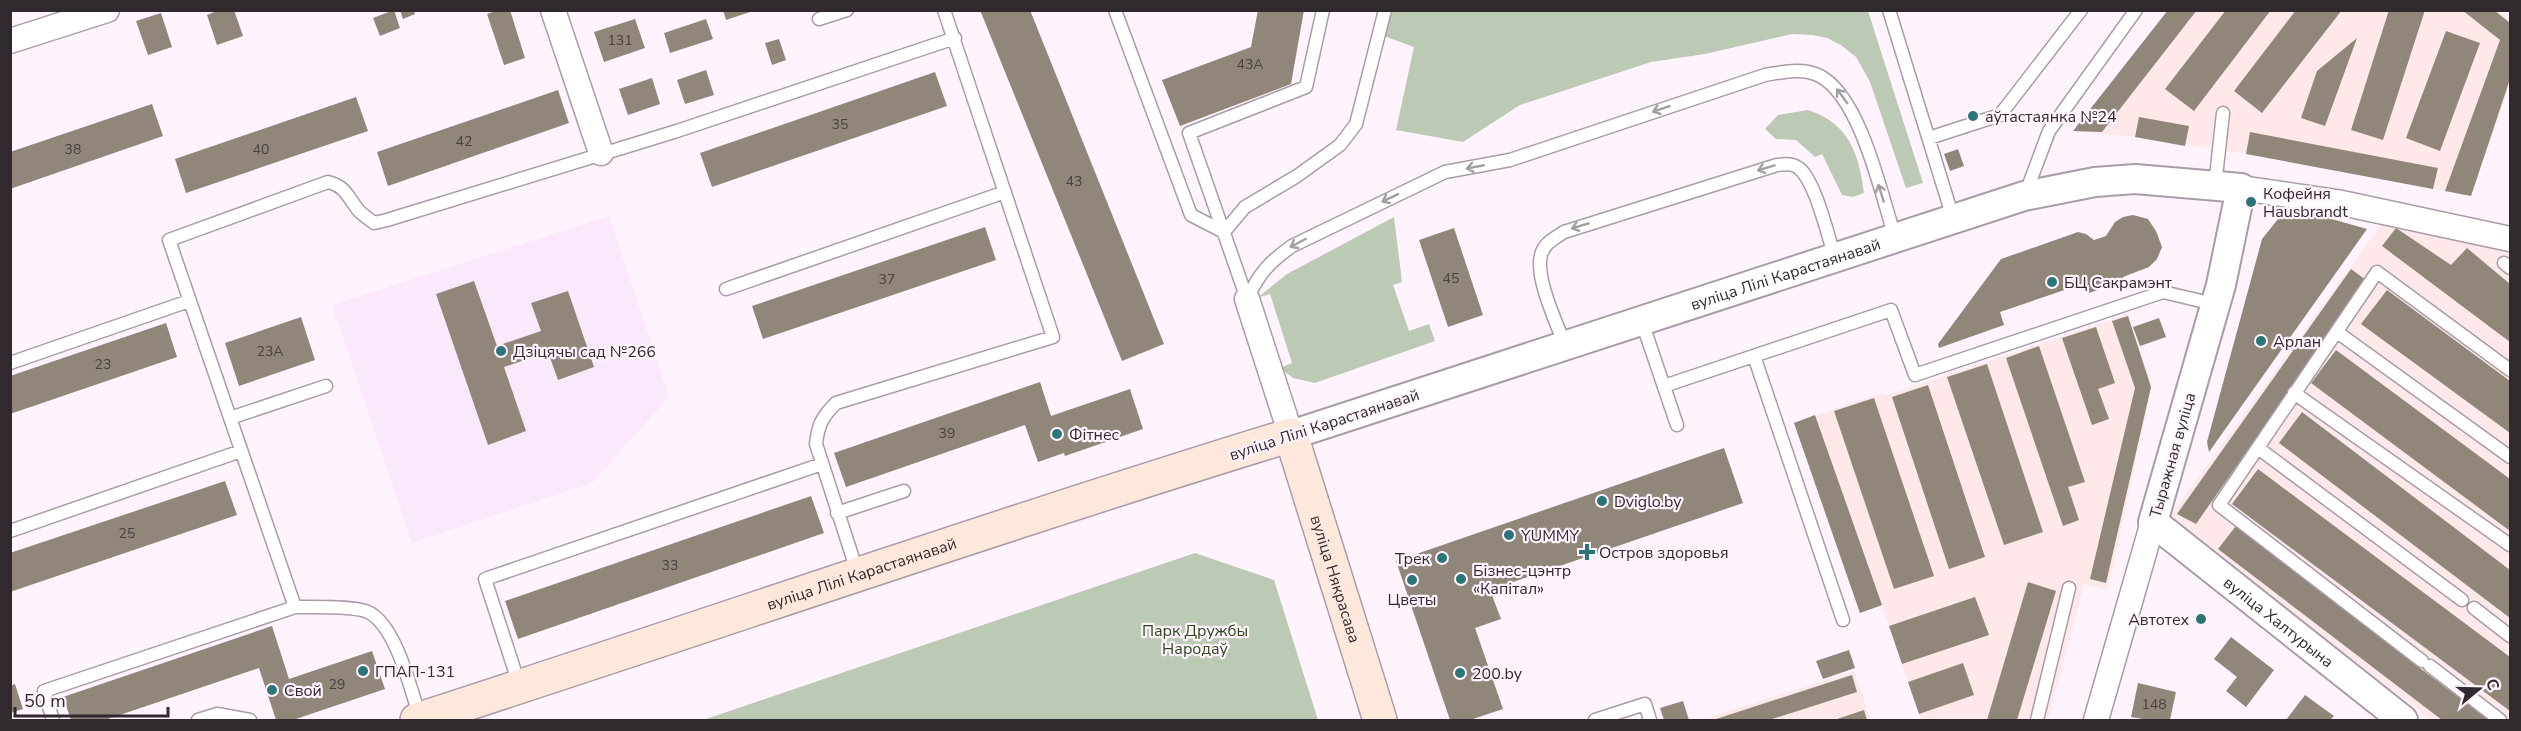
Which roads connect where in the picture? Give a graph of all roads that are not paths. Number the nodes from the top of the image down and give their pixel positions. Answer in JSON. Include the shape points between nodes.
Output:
{"nodes":[{"id":1,"x":107,"y":10,"type":"edge"},
{"id":2,"x":553,"y":10,"type":"edge"},
{"id":3,"x":847,"y":10,"type":"edge"},
{"id":4,"x":944,"y":10,"type":"edge"},
{"id":5,"x":1115,"y":10,"type":"edge"},
{"id":6,"x":1323,"y":10,"type":"edge"},
{"id":7,"x":1385,"y":10,"type":"edge"},
{"id":8,"x":1889,"y":10,"type":"edge"},
{"id":9,"x":2081,"y":10,"type":"edge"},
{"id":10,"x":2136,"y":10,"type":"edge"},
{"id":11,"x":819,"y":19,"type":"dead end"},
{"id":12,"x":955,"y":38,"type":"junction"},
{"id":13,"x":10,"y":41,"type":"edge"},
{"id":14,"x":2223,"y":113,"type":"dead end"},
{"id":15,"x":1929,"y":138,"type":"junction"},
{"id":16,"x":601,"y":153,"type":"junction"},
{"id":17,"x":2228,"y":187,"type":"junction"},
{"id":18,"x":1005,"y":192,"type":"junction"},
{"id":19,"x":2024,"y":196,"type":"junction"},
{"id":20,"x":1953,"y":218,"type":"junction"},
{"id":21,"x":1224,"y":232,"type":"junction"},
{"id":22,"x":1895,"y":237,"type":"junction"},
{"id":23,"x":2511,"y":238,"type":"edge"},
{"id":24,"x":1835,"y":258,"type":"junction"},
{"id":25,"x":726,"y":289,"type":"dead end"},
{"id":26,"x":1247,"y":299,"type":"junction"},
{"id":27,"x":189,"y":301,"type":"junction"},
{"id":28,"x":2214,"y":304,"type":"junction"},
{"id":29,"x":1642,"y":322,"type":"junction"},
{"id":30,"x":2337,"y":332,"type":"junction"},
{"id":31,"x":1566,"y":347,"type":"junction"},
{"id":32,"x":1754,"y":356,"type":"junction"},
{"id":33,"x":10,"y":363,"type":"edge"},
{"id":34,"x":2511,"y":370,"type":"edge"},
{"id":35,"x":326,"y":386,"type":"dead end"},
{"id":36,"x":1664,"y":386,"type":"junction"},
{"id":37,"x":2294,"y":393,"type":"junction"},
{"id":38,"x":230,"y":418,"type":"junction"},
{"id":39,"x":1677,"y":425,"type":"dead end"},
{"id":40,"x":1291,"y":435,"type":"junction"},
{"id":41,"x":2258,"y":448,"type":"junction"},
{"id":42,"x":241,"y":451,"type":"junction"},
{"id":43,"x":2511,"y":457,"type":"edge"},
{"id":44,"x":822,"y":464,"type":"junction"},
{"id":45,"x":904,"y":491,"type":"dead end"},
{"id":46,"x":837,"y":513,"type":"junction"},
{"id":47,"x":2153,"y":522,"type":"junction"},
{"id":48,"x":10,"y":531,"type":"edge"},
{"id":49,"x":2510,"y":545,"type":"edge"},
{"id":50,"x":858,"y":574,"type":"junction"},
{"id":51,"x":2069,"y":588,"type":"dead end"},
{"id":52,"x":2462,"y":600,"type":"dead end"},
{"id":53,"x":295,"y":607,"type":"junction"},
{"id":54,"x":2474,"y":608,"type":"dead end"},
{"id":55,"x":1843,"y":620,"type":"dead end"},
{"id":56,"x":2511,"y":636,"type":"edge"},
{"id":57,"x":520,"y":688,"type":"junction"},
{"id":58,"x":53,"y":720,"type":"edge"},
{"id":59,"x":198,"y":720,"type":"edge"},
{"id":60,"x":250,"y":720,"type":"edge"},
{"id":61,"x":419,"y":720,"type":"edge"},
{"id":62,"x":1380,"y":720,"type":"edge"},
{"id":63,"x":1595,"y":720,"type":"edge"},
{"id":64,"x":1650,"y":720,"type":"edge"},
{"id":65,"x":2037,"y":720,"type":"edge"},
{"id":66,"x":2096,"y":720,"type":"edge"},
{"id":67,"x":2403,"y":720,"type":"edge"},
{"id":68,"x":2500,"y":720,"type":"edge"}],
"edges":[{"from":1,"to":13,"type":"street"},
{"from":2,"to":16,"type":"street"},
{"from":3,"to":11,"type":"lane"},
{"from":4,"to":12,"type":"lane"},
{"from":5,"to":21,"type":"lane","via":[[1191,215]]},
{"from":6,"to":21,"type":"lane","via":[[1306,87],[1189,133]]},
{"from":7,"to":21,"type":"lane","via":[[1356,123],[1340,145],[1245,207]]},
{"from":8,"to":15,"type":"lane"},
{"from":9,"to":15,"type":"lane","via":[[2000,115]]},
{"from":10,"to":19,"type":"lane","via":[[2049,131]]},
{"from":12,"to":16,"type":"lane"},
{"from":12,"to":18,"type":"lane"},
{"from":14,"to":17,"type":"lane"},
{"from":15,"to":20,"type":"lane"},
{"from":16,"to":27,"type":"lane","via":[[374,223],[339,185],[328,182],[169,240]]},
{"from":17,"to":19,"type":"street","name":"вуліца Лілі Карастаянавай","via":[[2135,179],[2095,182]]},
{"from":17,"to":23,"type":"street"},
{"from":17,"to":28,"type":"street","name":"Тыражная вуліца","via":[[2221,285]]},
{"from":18,"to":25,"type":"lane"},
{"from":18,"to":44,"type":"lane","via":[[1053,337],[836,403],[818,426],[816,444]]},
{"from":19,"to":20,"type":"street","name":"вуліца Лілі Карастаянавай"},
{"from":20,"to":22,"type":"street","name":"вуліца Лілі Карастаянавай"},
{"from":21,"to":26,"type":"lane"},
{"from":22,"to":24,"type":"street","name":"вуліца Лілі Карастаянавай"},
{"from":22,"to":26,"type":"lane","one_way":true,"via":[[1852,111],[1835,87],[1818,75],[1795,70],[1765,75],[1510,160],[1445,172],[1292,246],[1271,261]]},
{"from":24,"to":29,"type":"street","name":"вуліца Лілі Карастаянавай"},
{"from":24,"to":31,"type":"lane","one_way":true,"via":[[1812,189],[1799,169],[1790,164],[1564,231],[1547,243],[1541,254],[1541,271]]},
{"from":26,"to":40,"type":"street"},
{"from":27,"to":33,"type":"lane"},
{"from":27,"to":38,"type":"lane"},
{"from":28,"to":32,"type":"lane","via":[[2163,292],[1915,375],[1891,310]]},
{"from":28,"to":47,"type":"street","name":"Тыражная вуліца"},
{"from":29,"to":31,"type":"street","name":"вуліца Лілі Карастаянавай"},
{"from":29,"to":36,"type":"lane"},
{"from":30,"to":34,"type":"lane","via":[[2378,272]]},
{"from":30,"to":37,"type":"lane"},
{"from":30,"to":43,"type":"lane"},
{"from":31,"to":40,"type":"street","name":"вуліца Лілі Карастаянавай"},
{"from":32,"to":36,"type":"lane"},
{"from":32,"to":55,"type":"lane"},
{"from":35,"to":38,"type":"lane"},
{"from":36,"to":39,"type":"lane"},
{"from":37,"to":41,"type":"lane"},
{"from":37,"to":49,"type":"lane"},
{"from":38,"to":42,"type":"lane"},
{"from":40,"to":50,"type":"main road","name":"вуліца Лілі Карастаянавай"},
{"from":40,"to":62,"type":"main road","name":"вуліца Някрасава"},
{"from":41,"to":52,"type":"lane"},
{"from":41,"to":68,"type":"lane","via":[[2219,505]]},
{"from":42,"to":48,"type":"lane"},
{"from":42,"to":53,"type":"lane"},
{"from":44,"to":46,"type":"lane"},
{"from":44,"to":57,"type":"lane","via":[[485,579]]},
{"from":45,"to":46,"type":"lane"},
{"from":46,"to":50,"type":"lane"},
{"from":47,"to":66,"type":"street","name":"Тыражная вуліца"},
{"from":47,"to":67,"type":"street","name":"вуліца Халтурына"},
{"from":50,"to":57,"type":"main road","name":"вуліца Лілі Карастаянавай"},
{"from":51,"to":65,"type":"lane"},
{"from":53,"to":58,"type":"lane","via":[[44,691]]},
{"from":53,"to":61,"type":"lane","via":[[367,611],[381,621],[392,639]]},
{"from":54,"to":56,"type":"lane"},
{"from":57,"to":61,"type":"main road","name":"вуліца Лілі Карастаянавай"},
{"from":59,"to":60,"type":"lane","via":[[217,714]]},
{"from":63,"to":64,"type":"lane","via":[[1645,704]]}]}
